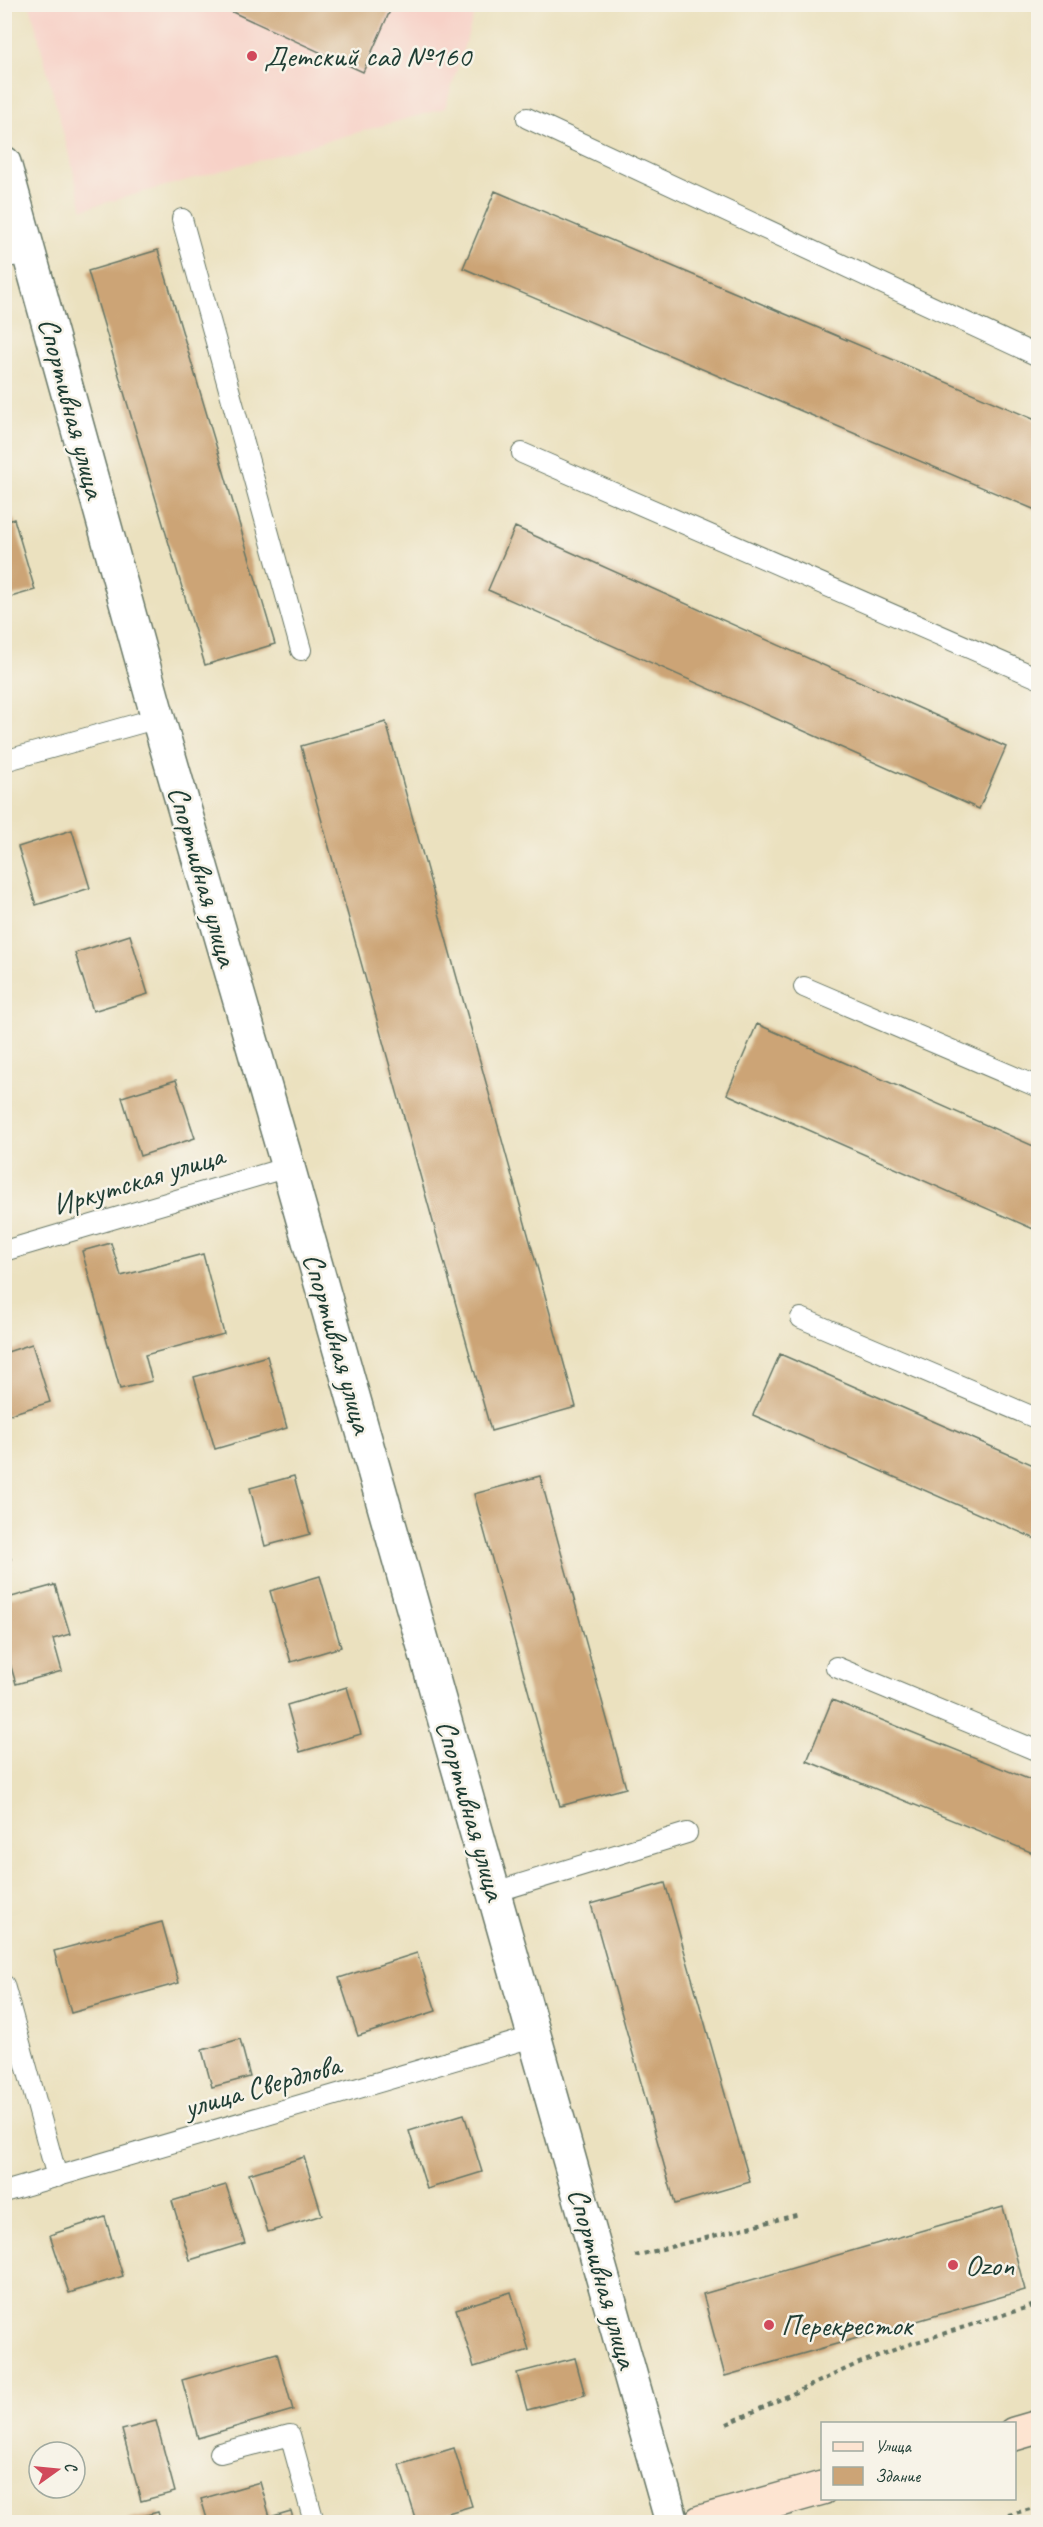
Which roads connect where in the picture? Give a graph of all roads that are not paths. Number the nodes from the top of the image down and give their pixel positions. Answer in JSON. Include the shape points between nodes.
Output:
{"nodes":[{"id":1,"x":527,"y":118,"type":"dead end"},
{"id":2,"x":4,"y":163,"type":"edge"},
{"id":3,"x":182,"y":219,"type":"dead end"},
{"id":4,"x":17,"y":255,"type":"edge"},
{"id":5,"x":1038,"y":356,"type":"edge"},
{"id":6,"x":522,"y":453,"type":"dead end"},
{"id":7,"x":301,"y":650,"type":"dead end"},
{"id":8,"x":1038,"y":678,"type":"edge"},
{"id":9,"x":158,"y":718,"type":"junction"},
{"id":10,"x":4,"y":760,"type":"edge"},
{"id":11,"x":804,"y":987,"type":"dead end"},
{"id":12,"x":1038,"y":1087,"type":"edge"},
{"id":13,"x":288,"y":1167,"type":"junction"},
{"id":14,"x":4,"y":1251,"type":"edge"},
{"id":15,"x":801,"y":1318,"type":"dead end"},
{"id":16,"x":1038,"y":1419,"type":"edge"},
{"id":17,"x":836,"y":1667,"type":"dead end"},
{"id":18,"x":1038,"y":1751,"type":"edge"},
{"id":19,"x":687,"y":1833,"type":"dead end"},
{"id":20,"x":495,"y":1892,"type":"junction"},
{"id":21,"x":4,"y":1985,"type":"edge"},
{"id":22,"x":536,"y":2036,"type":"junction"},
{"id":23,"x":57,"y":2177,"type":"junction"},
{"id":24,"x":4,"y":2192,"type":"edge"},
{"id":25,"x":1038,"y":2427,"type":"edge"},
{"id":26,"x":1016,"y":2433,"type":"edge"},
{"id":27,"x":220,"y":2453,"type":"dead end"},
{"id":28,"x":821,"y":2488,"type":"edge"},
{"id":29,"x":314,"y":2523,"type":"edge"},
{"id":30,"x":672,"y":2523,"type":"edge"},
{"id":31,"x":701,"y":2523,"type":"edge"}],
"edges":[{"from":1,"to":5,"type":"lane"},
{"from":2,"to":4,"type":"street","name":"Спортивная улица"},
{"from":3,"to":7,"type":"lane"},
{"from":4,"to":9,"type":"street","name":"Спортивная улица"},
{"from":6,"to":8,"type":"lane"},
{"from":9,"to":10,"type":"lane"},
{"from":9,"to":13,"type":"street","name":"Спортивная улица"},
{"from":11,"to":12,"type":"lane"},
{"from":13,"to":14,"type":"lane","name":"Иркутская улица"},
{"from":13,"to":20,"type":"street","name":"Спортивная улица"},
{"from":15,"to":16,"type":"lane"},
{"from":17,"to":18,"type":"lane"},
{"from":19,"to":20,"type":"lane"},
{"from":20,"to":22,"type":"street","name":"Спортивная улица"},
{"from":21,"to":23,"type":"lane"},
{"from":22,"to":23,"type":"lane","name":"улица Свердлова"},
{"from":22,"to":30,"type":"street","name":"Спортивная улица"},
{"from":23,"to":24,"type":"lane","name":"улица Свердлова"},
{"from":25,"to":26,"type":"street"},
{"from":27,"to":29,"type":"lane","via":[[290,2435]]},
{"from":28,"to":31,"type":"street"}]}
